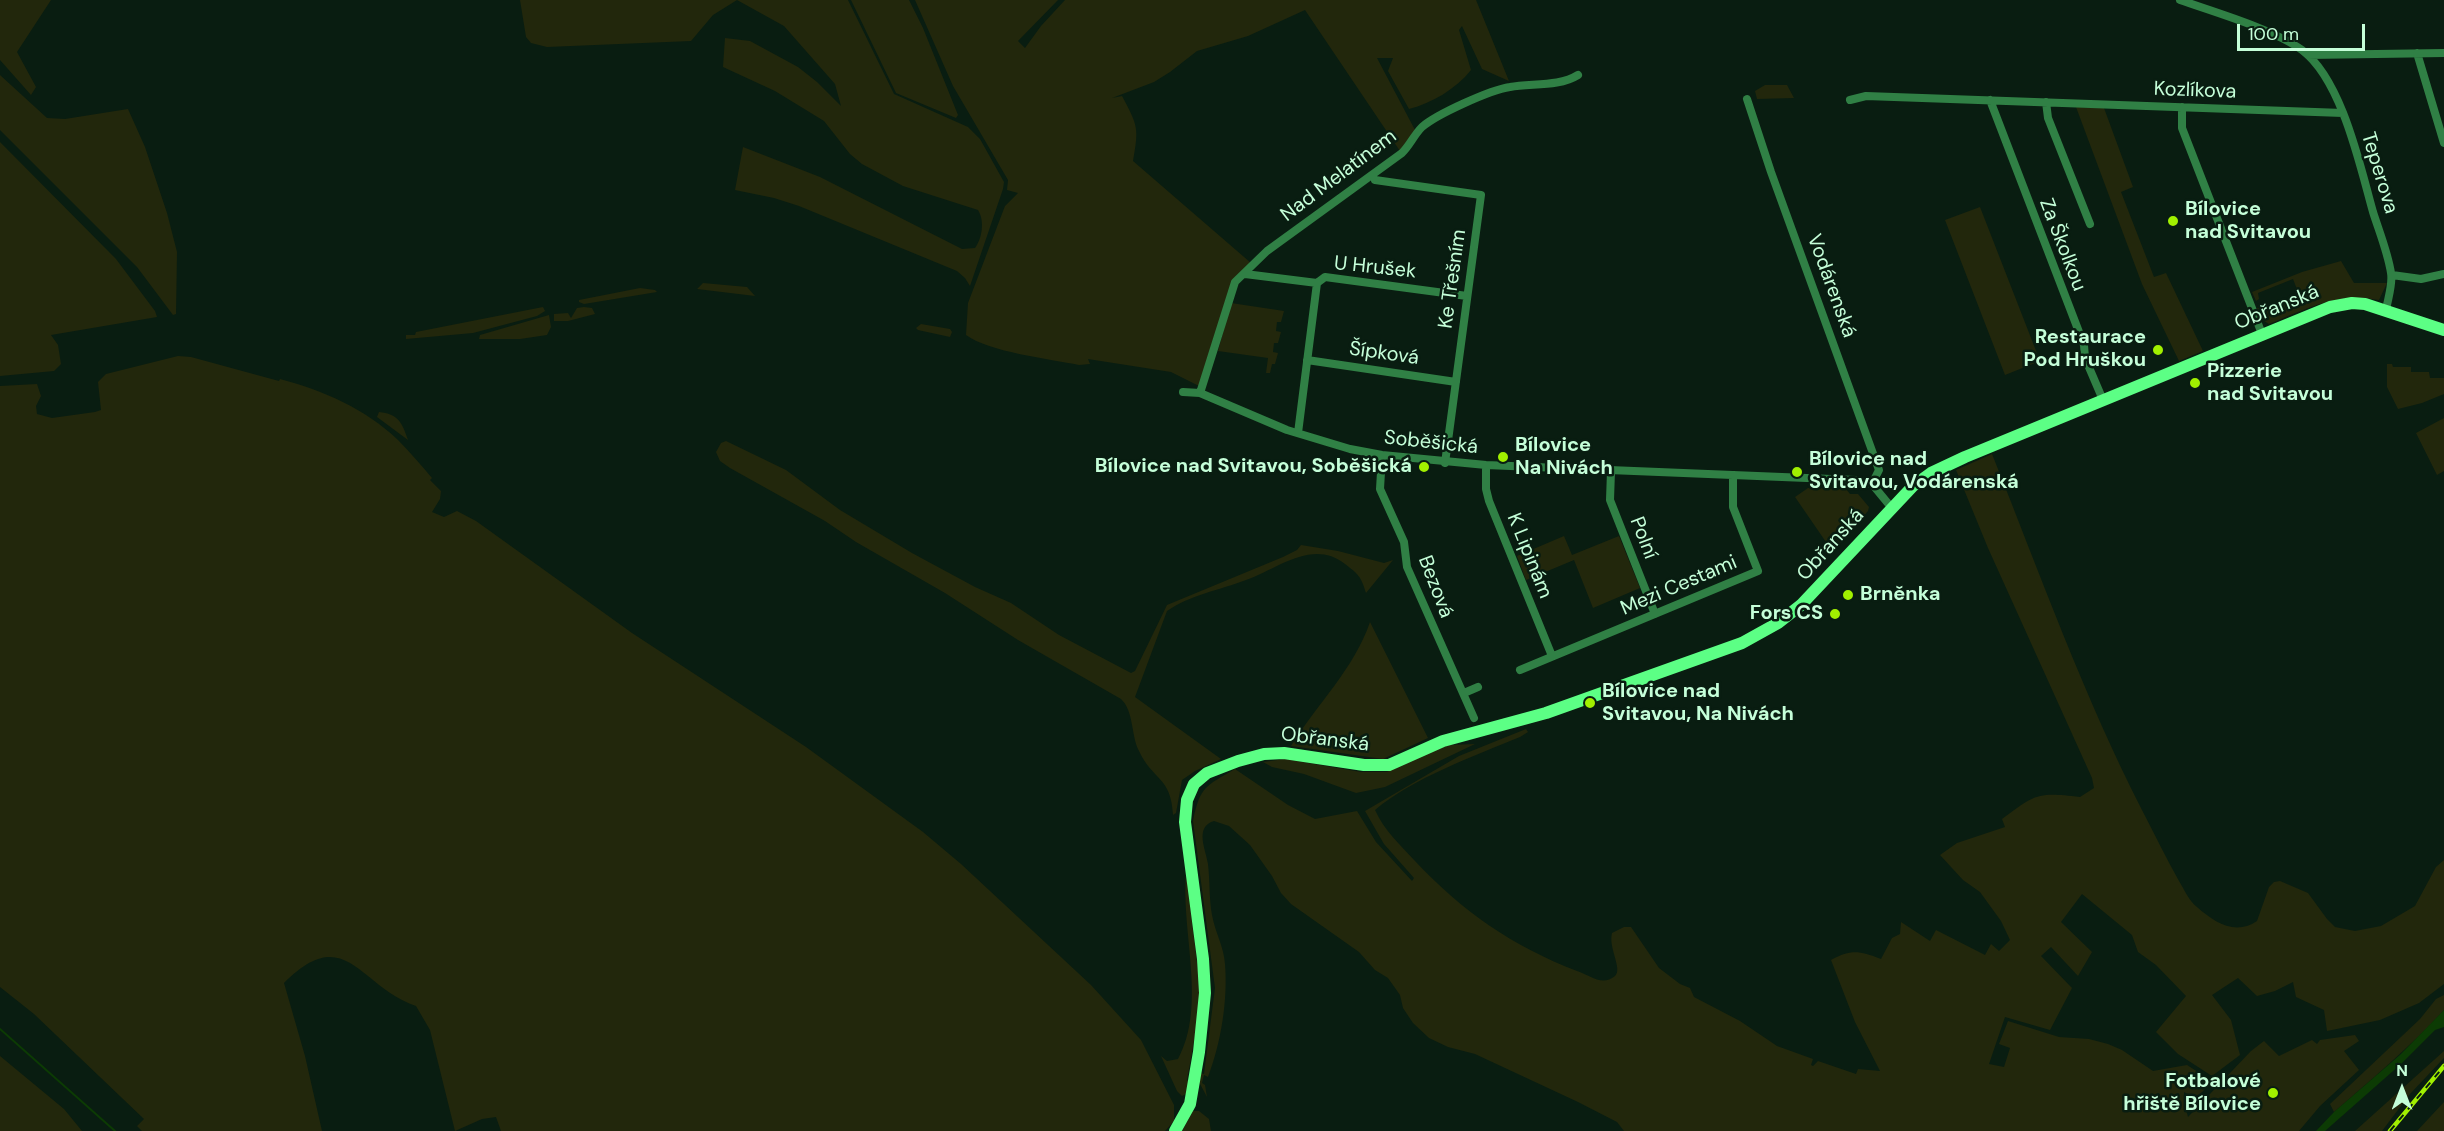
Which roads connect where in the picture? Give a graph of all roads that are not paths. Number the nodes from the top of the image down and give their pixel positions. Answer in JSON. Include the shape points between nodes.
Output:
{"nodes":[{"id":1,"x":2180,"y":0,"type":"edge"},
{"id":2,"x":2416,"y":53,"type":"junction"},
{"id":3,"x":2444,"y":53,"type":"edge"},
{"id":4,"x":2308,"y":55,"type":"junction"},
{"id":5,"x":1578,"y":75,"type":"dead end"},
{"id":6,"x":1747,"y":99,"type":"dead end"},
{"id":7,"x":1850,"y":99,"type":"dead end"},
{"id":8,"x":1990,"y":100,"type":"junction"},
{"id":9,"x":2046,"y":102,"type":"junction"},
{"id":10,"x":2182,"y":107,"type":"junction"},
{"id":11,"x":2343,"y":113,"type":"junction"},
{"id":12,"x":2444,"y":143,"type":"edge"},
{"id":13,"x":1388,"y":171,"type":"dead end"},
{"id":14,"x":1375,"y":180,"type":"dead end"},
{"id":15,"x":1387,"y":182,"type":"junction"},
{"id":16,"x":2090,"y":224,"type":"dead end"},
{"id":17,"x":1245,"y":274,"type":"junction"},
{"id":18,"x":2444,"y":274,"type":"edge"},
{"id":19,"x":2392,"y":275,"type":"junction"},
{"id":20,"x":1317,"y":284,"type":"junction"},
{"id":21,"x":1467,"y":296,"type":"junction"},
{"id":22,"x":2386,"y":309,"type":"junction"},
{"id":23,"x":2444,"y":330,"type":"edge"},
{"id":24,"x":2262,"y":334,"type":"junction"},
{"id":25,"x":1307,"y":360,"type":"junction"},
{"id":26,"x":1456,"y":382,"type":"junction"},
{"id":27,"x":1183,"y":392,"type":"dead end"},
{"id":28,"x":1200,"y":393,"type":"junction"},
{"id":29,"x":2103,"y":400,"type":"junction"},
{"id":30,"x":1298,"y":433,"type":"junction"},
{"id":31,"x":1382,"y":455,"type":"junction"},
{"id":32,"x":1445,"y":462,"type":"junction"},
{"id":33,"x":1486,"y":465,"type":"junction"},
{"id":34,"x":1611,"y":471,"type":"junction"},
{"id":35,"x":1733,"y":475,"type":"junction"},
{"id":36,"x":1872,"y":484,"type":"junction"},
{"id":37,"x":1891,"y":507,"type":"junction"},
{"id":38,"x":1656,"y":614,"type":"junction"},
{"id":39,"x":1552,"y":656,"type":"junction"},
{"id":40,"x":1520,"y":670,"type":"dead end"},
{"id":41,"x":1478,"y":687,"type":"dead end"},
{"id":42,"x":1464,"y":693,"type":"junction"},
{"id":43,"x":1473,"y":718,"type":"dead end"},
{"id":44,"x":1175,"y":1131,"type":"edge"}],
"edges":[{"from":1,"to":4,"type":"street","via":[[2255,27]]},
{"from":2,"to":3,"type":"street"},
{"from":2,"to":4,"type":"street"},
{"from":2,"to":12,"type":"street"},
{"from":4,"to":11,"type":"street","name":"Teperova"},
{"from":5,"to":17,"type":"street","name":"Nad Melatínem","via":[[1567,81],[1486,92],[1430,121],[1402,153],[1267,251]]},
{"from":6,"to":36,"type":"street","name":"Vodárenská","via":[[1879,470]]},
{"from":7,"to":8,"type":"street","name":"Kozlíkova","via":[[1866,96]]},
{"from":8,"to":9,"type":"street","name":"Kozlíkova"},
{"from":8,"to":29,"type":"street","name":"Za Školkou"},
{"from":9,"to":10,"type":"street","name":"Kozlíkova"},
{"from":9,"to":16,"type":"street","via":[[2048,118]]},
{"from":10,"to":11,"type":"street","name":"Kozlíkova"},
{"from":10,"to":24,"type":"street","via":[[2182,128]]},
{"from":11,"to":19,"type":"street","name":"Teperova"},
{"from":13,"to":15,"type":"street"},
{"from":14,"to":15,"type":"street","name":"Ke Třešním"},
{"from":15,"to":21,"type":"street","name":"Ke Třešním","via":[[1481,195]]},
{"from":17,"to":20,"type":"street","name":"U Hrušek"},
{"from":17,"to":28,"type":"street","name":"Nad Melatínem","via":[[1235,282]]},
{"from":18,"to":19,"type":"street","via":[[2421,279]]},
{"from":19,"to":22,"type":"street","name":"Teperova"},
{"from":20,"to":21,"type":"street","name":"U Hrušek","via":[[1325,277]]},
{"from":20,"to":25,"type":"street"},
{"from":21,"to":26,"type":"street","name":"Ke Třešním"},
{"from":22,"to":23,"type":"main road","name":"Obřanská"},
{"from":22,"to":24,"type":"main road","name":"Obřanská","via":[[2343,304]]},
{"from":24,"to":29,"type":"main road","name":"Obřanská"},
{"from":25,"to":26,"type":"street","name":"Šípková"},
{"from":25,"to":30,"type":"street"},
{"from":26,"to":32,"type":"street","name":"Ke Třešním"},
{"from":27,"to":28,"type":"street","name":"Soběšická"},
{"from":28,"to":30,"type":"street","name":"Soběšická"},
{"from":29,"to":37,"type":"main road","name":"Obřanská","via":[[1937,470]]},
{"from":30,"to":31,"type":"street","name":"Soběšická"},
{"from":31,"to":32,"type":"street","name":"Soběšická"},
{"from":31,"to":42,"type":"street","name":"Bezová","via":[[1381,494],[1404,542],[1407,567]]},
{"from":32,"to":33,"type":"street","name":"Soběšická"},
{"from":33,"to":34,"type":"street","name":"Soběšická"},
{"from":33,"to":39,"type":"street","name":"K Lipinám","via":[[1489,501]]},
{"from":34,"to":35,"type":"street","name":"Soběšická"},
{"from":34,"to":38,"type":"street","name":"Polní","via":[[1610,500]]},
{"from":35,"to":36,"type":"street","name":"Soběšická","via":[[1861,480]]},
{"from":35,"to":38,"type":"street","name":"Mezi Cestami","via":[[1733,507],[1758,571]]},
{"from":36,"to":37,"type":"street"},
{"from":37,"to":44,"type":"main road","name":"Obřanská","via":[[1801,605],[1742,643],[1559,709],[1443,741],[1389,765],[1369,766],[1277,753],[1229,764],[1198,780],[1189,794],[1186,841],[1205,993],[1190,1104]]},
{"from":38,"to":39,"type":"street","name":"Mezi Cestami"},
{"from":39,"to":40,"type":"street","name":"Mezi Cestami"},
{"from":41,"to":42,"type":"street"},
{"from":42,"to":43,"type":"street","name":"Bezová"}]}
